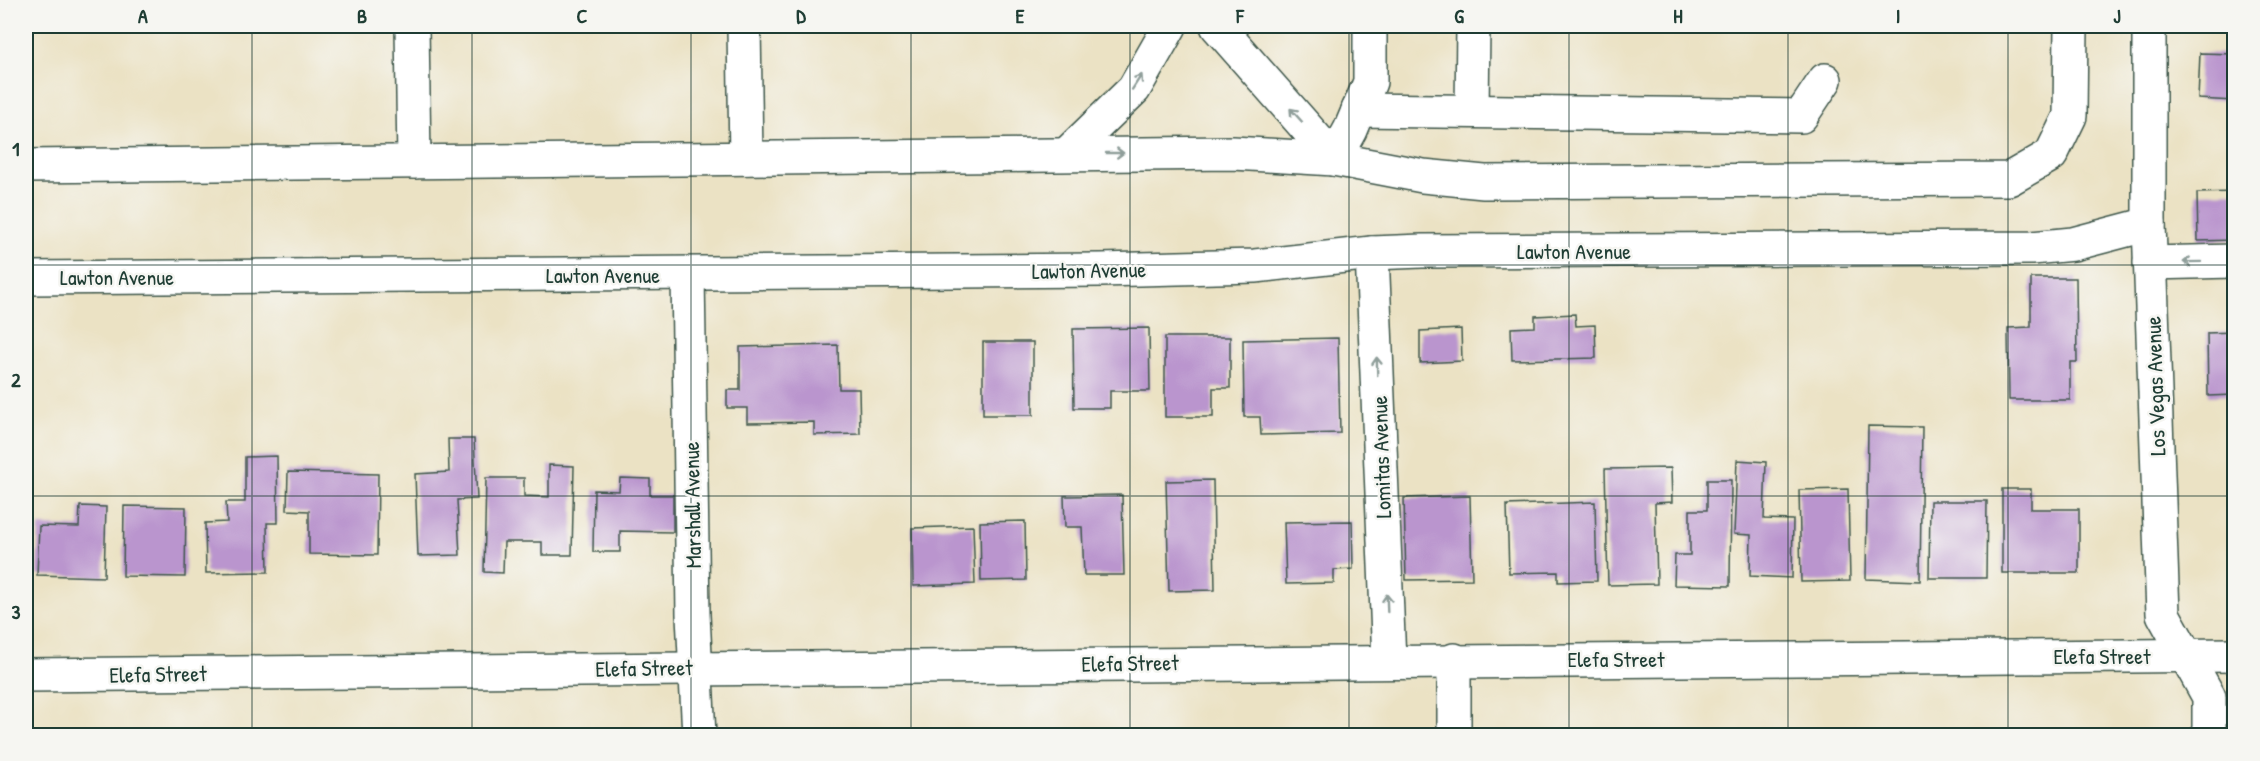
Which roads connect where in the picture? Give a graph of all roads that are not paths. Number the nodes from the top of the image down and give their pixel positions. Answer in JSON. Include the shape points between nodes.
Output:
{"nodes":[{"id":1,"x":412,"y":26,"type":"edge"},
{"id":2,"x":744,"y":26,"type":"edge"},
{"id":3,"x":1170,"y":26,"type":"edge"},
{"id":4,"x":1216,"y":26,"type":"edge"},
{"id":5,"x":1370,"y":26,"type":"edge"},
{"id":6,"x":1473,"y":26,"type":"edge"},
{"id":7,"x":2071,"y":26,"type":"edge"},
{"id":8,"x":2149,"y":26,"type":"edge"},
{"id":9,"x":1825,"y":80,"type":"dead end"},
{"id":10,"x":1358,"y":110,"type":"junction"},
{"id":11,"x":1472,"y":110,"type":"junction"},
{"id":12,"x":1067,"y":153,"type":"junction"},
{"id":13,"x":746,"y":158,"type":"junction"},
{"id":14,"x":1334,"y":159,"type":"junction"},
{"id":15,"x":414,"y":162,"type":"junction"},
{"id":16,"x":26,"y":166,"type":"edge"},
{"id":17,"x":2149,"y":224,"type":"junction"},
{"id":18,"x":1372,"y":253,"type":"junction"},
{"id":19,"x":2235,"y":261,"type":"edge"},
{"id":20,"x":2150,"y":263,"type":"junction"},
{"id":21,"x":688,"y":274,"type":"junction"},
{"id":22,"x":26,"y":278,"type":"edge"},
{"id":23,"x":2235,"y":655,"type":"edge"},
{"id":24,"x":2188,"y":656,"type":"junction"},
{"id":25,"x":1454,"y":660,"type":"junction"},
{"id":26,"x":1389,"y":661,"type":"junction"},
{"id":27,"x":697,"y":667,"type":"junction"},
{"id":28,"x":26,"y":675,"type":"edge"},
{"id":29,"x":699,"y":735,"type":"edge"},
{"id":30,"x":1455,"y":735,"type":"edge"},
{"id":31,"x":2209,"y":735,"type":"edge"}],
"edges":[{"from":1,"to":15,"type":"street"},
{"from":2,"to":13,"type":"street"},
{"from":12,"to":3,"type":"street","one_way":true,"via":[[1134,89]]},
{"from":14,"to":4,"type":"street","one_way":true},
{"from":5,"to":10,"type":"street","via":[[1370,82]]},
{"from":6,"to":11,"type":"street"},
{"from":7,"to":14,"type":"street","via":[[2070,116],[2051,155],[2009,179],[1484,182],[1423,176]]},
{"from":8,"to":17,"type":"street","name":"Los Vegas Avenue"},
{"from":9,"to":11,"type":"street","via":[[1801,116]]},
{"from":10,"to":11,"type":"street"},
{"from":10,"to":14,"type":"street"},
{"from":12,"to":13,"type":"street"},
{"from":12,"to":14,"type":"street","one_way":true,"via":[[1233,153]]},
{"from":13,"to":15,"type":"street"},
{"from":15,"to":16,"type":"street"},
{"from":17,"to":18,"type":"street","name":"Lawton Avenue","via":[[2073,244],[2032,248]]},
{"from":17,"to":20,"type":"street","name":"Los Vegas Avenue"},
{"from":18,"to":21,"type":"street","name":"Lawton Avenue","via":[[1255,266]]},
{"from":26,"to":18,"type":"street","name":"Lomitas Avenue","one_way":true},
{"from":19,"to":20,"type":"street","one_way":true},
{"from":20,"to":24,"type":"street","name":"Los Vegas Avenue","via":[[2163,614]]},
{"from":21,"to":22,"type":"street","name":"Lawton Avenue"},
{"from":21,"to":27,"type":"street","name":"Marshall Avenue"},
{"from":23,"to":24,"type":"street","name":"Elefa Street"},
{"from":24,"to":25,"type":"street","name":"Elefa Street"},
{"from":24,"to":31,"type":"street","name":"Los Vegas Avenue","via":[[2209,697]]},
{"from":25,"to":26,"type":"street","name":"Elefa Street"},
{"from":25,"to":30,"type":"street"},
{"from":26,"to":27,"type":"street","name":"Elefa Street"},
{"from":27,"to":28,"type":"street","name":"Elefa Street"},
{"from":27,"to":29,"type":"street","name":"Marshall Avenue"}]}
